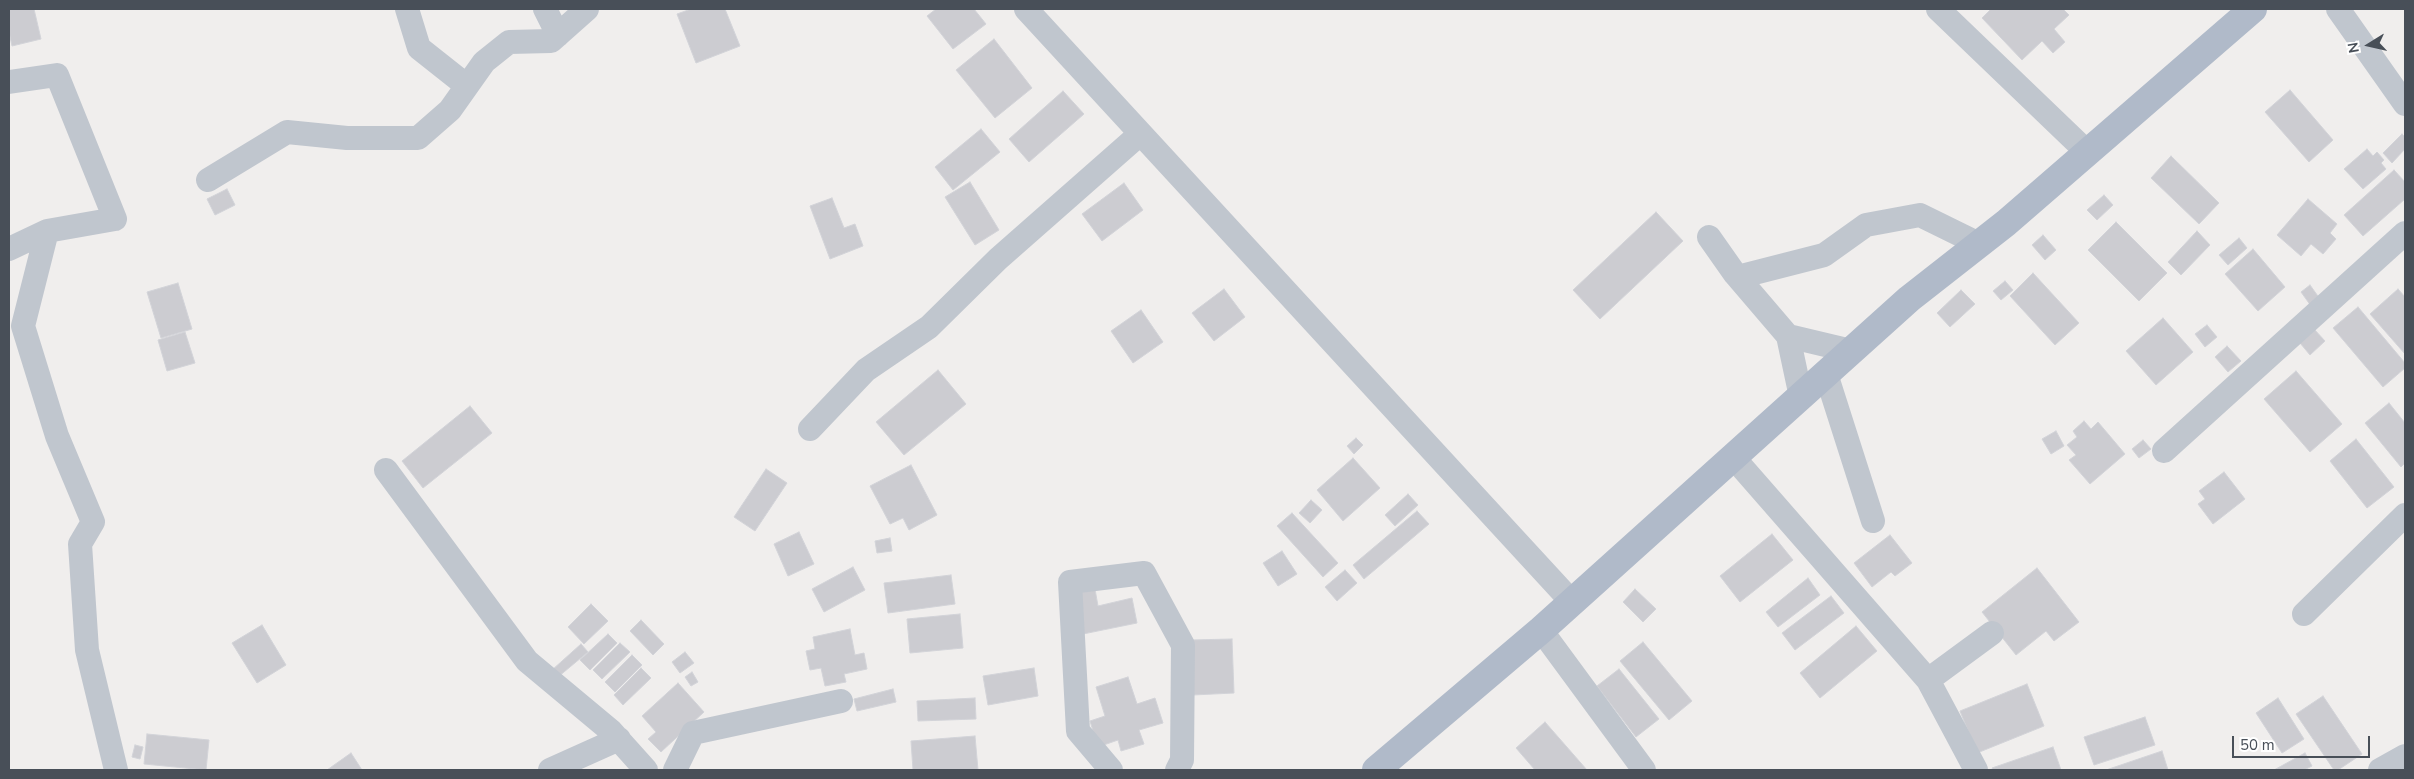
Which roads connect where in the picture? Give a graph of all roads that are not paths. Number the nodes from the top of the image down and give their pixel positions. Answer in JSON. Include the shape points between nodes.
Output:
{"nodes":[{"id":1,"x":407,"y":9,"type":"edge"},
{"id":2,"x":545,"y":9,"type":"edge"},
{"id":3,"x":587,"y":9,"type":"edge"},
{"id":4,"x":1026,"y":9,"type":"edge"},
{"id":5,"x":1938,"y":9,"type":"edge"},
{"id":6,"x":2338,"y":9,"type":"edge"},
{"id":7,"x":2241,"y":13,"type":"edge"},
{"id":8,"x":558,"y":34,"type":"junction"},
{"id":9,"x":9,"y":82,"type":"edge"},
{"id":10,"x":467,"y":86,"type":"junction"},
{"id":11,"x":2405,"y":104,"type":"edge"},
{"id":12,"x":1140,"y":134,"type":"junction"},
{"id":13,"x":2087,"y":152,"type":"junction"},
{"id":14,"x":208,"y":180,"type":"dead end"},
{"id":15,"x":47,"y":231,"type":"junction"},
{"id":16,"x":2405,"y":232,"type":"edge"},
{"id":17,"x":1709,"y":237,"type":"dead end"},
{"id":18,"x":1979,"y":244,"type":"junction"},
{"id":19,"x":9,"y":249,"type":"edge"},
{"id":20,"x":1738,"y":277,"type":"junction"},
{"id":21,"x":1788,"y":336,"type":"junction"},
{"id":22,"x":1852,"y":351,"type":"junction"},
{"id":23,"x":1826,"y":374,"type":"junction"},
{"id":24,"x":1801,"y":397,"type":"junction"},
{"id":25,"x":810,"y":428,"type":"dead end"},
{"id":26,"x":2164,"y":451,"type":"dead end"},
{"id":27,"x":1733,"y":457,"type":"junction"},
{"id":28,"x":386,"y":470,"type":"dead end"},
{"id":29,"x":2405,"y":515,"type":"edge"},
{"id":30,"x":1873,"y":520,"type":"dead end"},
{"id":31,"x":1572,"y":602,"type":"junction"},
{"id":32,"x":2304,"y":614,"type":"dead end"},
{"id":33,"x":1541,"y":630,"type":"junction"},
{"id":34,"x":1992,"y":633,"type":"dead end"},
{"id":35,"x":1928,"y":680,"type":"junction"},
{"id":36,"x":841,"y":702,"type":"dead end"},
{"id":37,"x":618,"y":739,"type":"junction"},
{"id":38,"x":2405,"y":756,"type":"edge"},
{"id":39,"x":116,"y":770,"type":"edge"},
{"id":40,"x":550,"y":770,"type":"edge"},
{"id":41,"x":646,"y":770,"type":"edge"},
{"id":42,"x":675,"y":770,"type":"edge"},
{"id":43,"x":1111,"y":770,"type":"edge"},
{"id":44,"x":1177,"y":770,"type":"edge"},
{"id":45,"x":1376,"y":770,"type":"edge"},
{"id":46,"x":1644,"y":770,"type":"edge"},
{"id":47,"x":1976,"y":770,"type":"edge"},
{"id":48,"x":2380,"y":770,"type":"edge"}],
"edges":[{"from":1,"to":10,"type":"street","via":[[419,48]]},
{"from":2,"to":8,"type":"street"},
{"from":3,"to":8,"type":"street"},
{"from":4,"to":12,"type":"street"},
{"from":5,"to":13,"type":"street"},
{"from":6,"to":11,"type":"street"},
{"from":7,"to":13,"type":"main road"},
{"from":8,"to":10,"type":"street","via":[[551,41],[509,42],[484,62]]},
{"from":9,"to":15,"type":"street","via":[[57,75],[115,218]]},
{"from":10,"to":14,"type":"street","via":[[450,110],[418,138],[347,138],[287,132]]},
{"from":12,"to":25,"type":"street","via":[[998,259],[929,326],[866,370]]},
{"from":12,"to":31,"type":"street"},
{"from":13,"to":18,"type":"main road"},
{"from":15,"to":19,"type":"street"},
{"from":15,"to":39,"type":"street","via":[[23,326],[57,436],[93,522],[80,544],[87,650]]},
{"from":16,"to":26,"type":"street"},
{"from":17,"to":20,"type":"street"},
{"from":18,"to":20,"type":"street","via":[[1920,215],[1866,225],[1824,255]]},
{"from":18,"to":22,"type":"main road"},
{"from":20,"to":21,"type":"street"},
{"from":21,"to":22,"type":"street"},
{"from":21,"to":24,"type":"street"},
{"from":22,"to":23,"type":"main road"},
{"from":23,"to":24,"type":"main road"},
{"from":23,"to":30,"type":"street"},
{"from":24,"to":27,"type":"main road"},
{"from":27,"to":31,"type":"main road"},
{"from":27,"to":35,"type":"street"},
{"from":28,"to":37,"type":"street","via":[[527,661]]},
{"from":29,"to":32,"type":"street"},
{"from":31,"to":33,"type":"main road"},
{"from":33,"to":45,"type":"main road"},
{"from":33,"to":46,"type":"street"},
{"from":34,"to":35,"type":"street"},
{"from":35,"to":47,"type":"street"},
{"from":36,"to":42,"type":"street","via":[[693,733]]},
{"from":37,"to":40,"type":"street"},
{"from":37,"to":41,"type":"street"},
{"from":38,"to":48,"type":"street"},
{"from":43,"to":44,"type":"street","via":[[1078,731],[1070,582],[1144,573],[1183,645],[1182,760]]}]}
